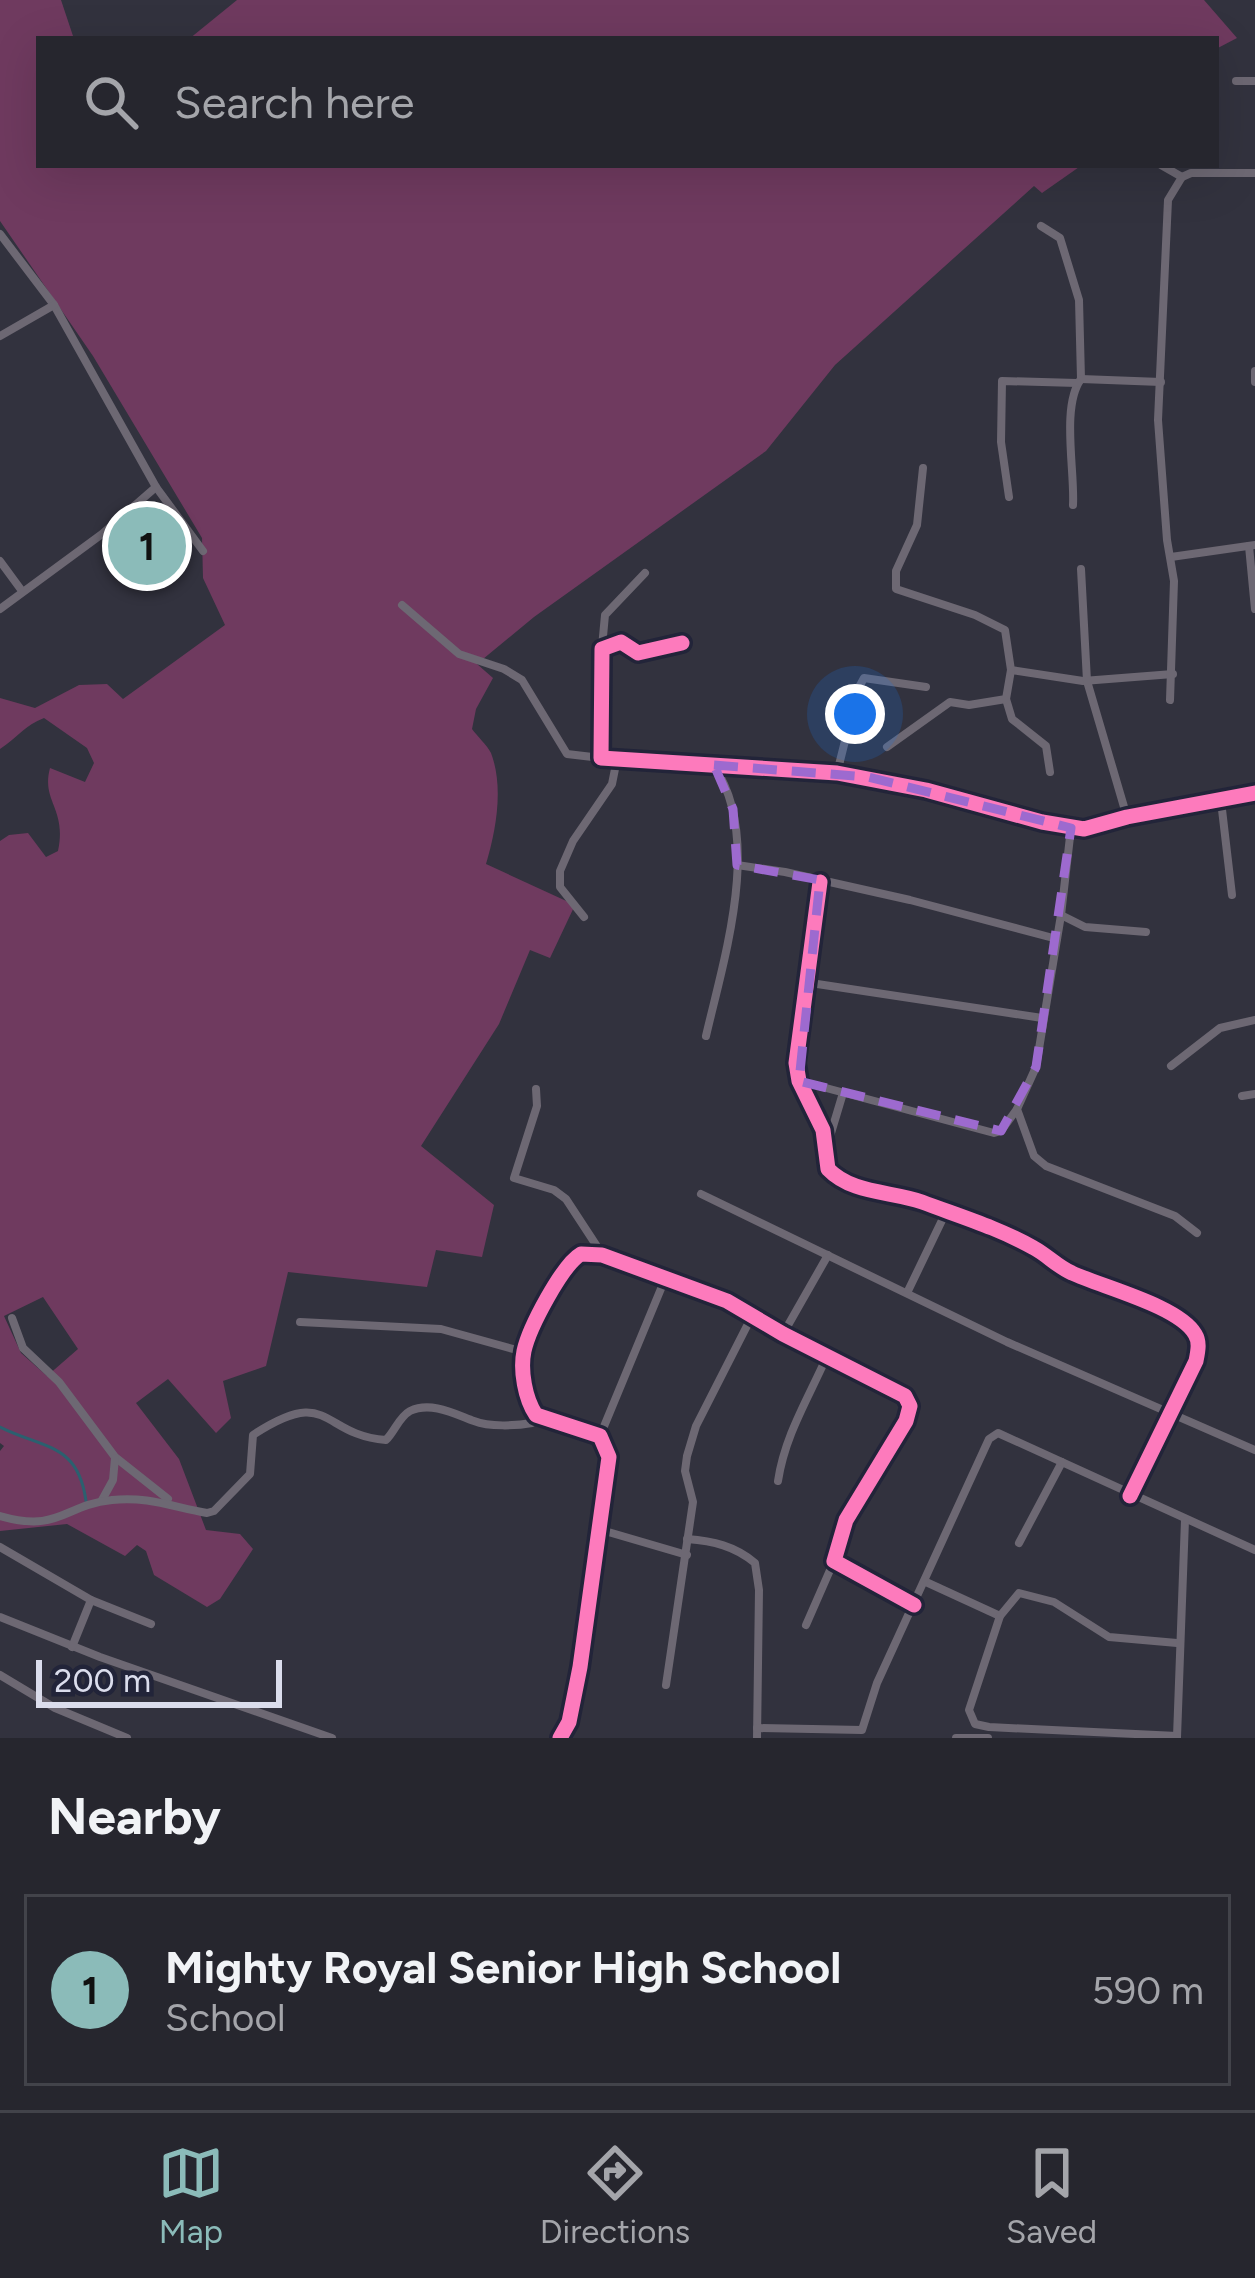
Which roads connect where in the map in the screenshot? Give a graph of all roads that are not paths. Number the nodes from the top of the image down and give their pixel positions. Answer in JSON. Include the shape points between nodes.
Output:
{"nodes":[{"id":1,"x":1255,"y":81,"type":"edge"},
{"id":2,"x":1236,"y":82,"type":"dead end"},
{"id":3,"x":1166,"y":168,"type":"edge"},
{"id":4,"x":1255,"y":172,"type":"edge"},
{"id":5,"x":1182,"y":177,"type":"junction"},
{"id":6,"x":1041,"y":226,"type":"dead end"},
{"id":7,"x":0,"y":234,"type":"edge"},
{"id":8,"x":4,"y":247,"type":"edge"},
{"id":9,"x":54,"y":305,"type":"junction"},
{"id":10,"x":0,"y":337,"type":"edge"},
{"id":11,"x":1079,"y":381,"type":"junction"},
{"id":12,"x":1161,"y":382,"type":"junction"},
{"id":13,"x":923,"y":468,"type":"dead end"},
{"id":14,"x":156,"y":488,"type":"junction"},
{"id":15,"x":1009,"y":497,"type":"dead end"},
{"id":16,"x":1073,"y":506,"type":"dead end"},
{"id":17,"x":1252,"y":546,"type":"edge"},
{"id":18,"x":203,"y":551,"type":"dead end"},
{"id":19,"x":1171,"y":557,"type":"junction"},
{"id":20,"x":0,"y":561,"type":"edge"},
{"id":21,"x":1081,"y":569,"type":"dead end"},
{"id":22,"x":645,"y":573,"type":"dead end"},
{"id":23,"x":22,"y":591,"type":"junction"},
{"id":24,"x":402,"y":605,"type":"dead end"},
{"id":25,"x":0,"y":609,"type":"edge"},
{"id":26,"x":1255,"y":609,"type":"edge"},
{"id":27,"x":682,"y":643,"type":"dead end"},
{"id":28,"x":602,"y":649,"type":"junction"},
{"id":29,"x":1011,"y":670,"type":"junction"},
{"id":30,"x":1173,"y":674,"type":"junction"},
{"id":31,"x":1087,"y":681,"type":"junction"},
{"id":32,"x":926,"y":688,"type":"dead end"},
{"id":33,"x":1006,"y":699,"type":"junction"},
{"id":34,"x":1170,"y":700,"type":"dead end"},
{"id":35,"x":887,"y":747,"type":"dead end"},
{"id":36,"x":601,"y":758,"type":"junction"},
{"id":37,"x":617,"y":759,"type":"junction"},
{"id":38,"x":714,"y":765,"type":"junction"},
{"id":39,"x":838,"y":772,"type":"junction"},
{"id":40,"x":1050,"y":772,"type":"dead end"},
{"id":41,"x":1255,"y":794,"type":"edge"},
{"id":42,"x":1221,"y":801,"type":"junction"},
{"id":43,"x":1127,"y":817,"type":"junction"},
{"id":44,"x":1071,"y":828,"type":"junction"},
{"id":45,"x":737,"y":865,"type":"junction"},
{"id":46,"x":820,"y":881,"type":"junction"},
{"id":47,"x":1232,"y":895,"type":"dead end"},
{"id":48,"x":1061,"y":915,"type":"junction"},
{"id":49,"x":584,"y":917,"type":"dead end"},
{"id":50,"x":1076,"y":924,"type":"junction"},
{"id":51,"x":1146,"y":932,"type":"dead end"},
{"id":52,"x":1058,"y":935,"type":"junction"},
{"id":53,"x":804,"y":982,"type":"junction"},
{"id":54,"x":1042,"y":1018,"type":"junction"},
{"id":55,"x":1255,"y":1020,"type":"edge"},
{"id":56,"x":706,"y":1036,"type":"dead end"},
{"id":57,"x":1171,"y":1066,"type":"dead end"},
{"id":58,"x":799,"y":1081,"type":"junction"},
{"id":59,"x":536,"y":1089,"type":"dead end"},
{"id":60,"x":843,"y":1093,"type":"junction"},
{"id":61,"x":1255,"y":1094,"type":"edge"},
{"id":62,"x":1242,"y":1096,"type":"dead end"},
{"id":63,"x":1017,"y":1109,"type":"junction"},
{"id":64,"x":826,"y":1148,"type":"junction"},
{"id":65,"x":701,"y":1194,"type":"dead end"},
{"id":66,"x":946,"y":1212,"type":"junction"},
{"id":67,"x":1197,"y":1233,"type":"dead end"},
{"id":68,"x":602,"y":1255,"type":"junction"},
{"id":69,"x":828,"y":1255,"type":"junction"},
{"id":70,"x":665,"y":1279,"type":"junction"},
{"id":71,"x":907,"y":1293,"type":"junction"},
{"id":72,"x":752,"y":1316,"type":"junction"},
{"id":73,"x":12,"y":1318,"type":"dead end"},
{"id":74,"x":299,"y":1322,"type":"dead end"},
{"id":75,"x":783,"y":1334,"type":"junction"},
{"id":76,"x":524,"y":1352,"type":"junction"},
{"id":77,"x":827,"y":1356,"type":"junction"},
{"id":78,"x":533,"y":1410,"type":"junction"},
{"id":79,"x":1168,"y":1410,"type":"junction"},
{"id":80,"x":600,"y":1436,"type":"junction"},
{"id":81,"x":1255,"y":1450,"type":"edge"},
{"id":82,"x":115,"y":1456,"type":"junction"},
{"id":83,"x":1062,"y":1462,"type":"junction"},
{"id":84,"x":778,"y":1481,"type":"dead end"},
{"id":85,"x":1130,"y":1496,"type":"junction"},
{"id":86,"x":102,"y":1501,"type":"junction"},
{"id":87,"x":174,"y":1503,"type":"junction"},
{"id":88,"x":0,"y":1516,"type":"edge"},
{"id":89,"x":1186,"y":1520,"type":"junction"},
{"id":90,"x":598,"y":1529,"type":"junction"},
{"id":91,"x":687,"y":1539,"type":"junction"},
{"id":92,"x":1019,"y":1543,"type":"dead end"},
{"id":93,"x":0,"y":1547,"type":"edge"},
{"id":94,"x":1255,"y":1550,"type":"edge"},
{"id":95,"x":687,"y":1555,"type":"junction"},
{"id":96,"x":833,"y":1561,"type":"junction"},
{"id":97,"x":926,"y":1582,"type":"junction"},
{"id":98,"x":91,"y":1600,"type":"junction"},
{"id":99,"x":914,"y":1605,"type":"junction"},
{"id":100,"x":0,"y":1616,"type":"edge"},
{"id":101,"x":1000,"y":1616,"type":"junction"},
{"id":102,"x":151,"y":1624,"type":"dead end"},
{"id":103,"x":806,"y":1624,"type":"dead end"},
{"id":104,"x":1178,"y":1643,"type":"junction"},
{"id":105,"x":72,"y":1647,"type":"junction"},
{"id":106,"x":0,"y":1675,"type":"edge"},
{"id":107,"x":666,"y":1685,"type":"dead end"},
{"id":108,"x":757,"y":1733,"type":"edge"},
{"id":109,"x":1177,"y":1737,"type":"edge"},
{"id":110,"x":127,"y":1738,"type":"edge"},
{"id":111,"x":332,"y":1738,"type":"edge"},
{"id":112,"x":560,"y":1738,"type":"edge"},
{"id":113,"x":956,"y":1738,"type":"edge"},
{"id":114,"x":988,"y":1738,"type":"edge"}],
"edges":[{"from":1,"to":2,"type":"street"},
{"from":3,"to":5,"type":"street"},
{"from":4,"to":5,"type":"street"},
{"from":5,"to":12,"type":"street","via":[[1168,200]]},
{"from":6,"to":11,"type":"street","via":[[1060,238],[1073,276]]},
{"from":7,"to":8,"type":"street"},
{"from":8,"to":9,"type":"street"},
{"from":9,"to":10,"type":"street"},
{"from":9,"to":14,"type":"street"},
{"from":11,"to":12,"type":"street"},
{"from":11,"to":15,"type":"street","via":[[1002,381]]},
{"from":11,"to":16,"type":"street"},
{"from":12,"to":19,"type":"street"},
{"from":13,"to":29,"type":"street","via":[[896,590],[1006,629]]},
{"from":14,"to":18,"type":"street"},
{"from":14,"to":23,"type":"street"},
{"from":17,"to":19,"type":"street"},
{"from":17,"to":26,"type":"street"},
{"from":19,"to":30,"type":"street"},
{"from":20,"to":23,"type":"street"},
{"from":21,"to":31,"type":"street"},
{"from":22,"to":28,"type":"street","via":[[605,615]]},
{"from":23,"to":25,"type":"street"},
{"from":24,"to":36,"type":"street","via":[[459,654],[522,680],[567,754]]},
{"from":27,"to":28,"type":"street"},
{"from":28,"to":36,"type":"street"},
{"from":29,"to":31,"type":"street"},
{"from":29,"to":33,"type":"street"},
{"from":30,"to":31,"type":"street"},
{"from":30,"to":34,"type":"street"},
{"from":31,"to":43,"type":"street"},
{"from":32,"to":39,"type":"street","via":[[864,678]]},
{"from":33,"to":35,"type":"street","via":[[950,701]]},
{"from":33,"to":40,"type":"street","via":[[1012,718],[1046,746]]},
{"from":36,"to":37,"type":"street"},
{"from":37,"to":38,"type":"street"},
{"from":37,"to":49,"type":"street","via":[[612,784],[560,871],[560,886]]},
{"from":38,"to":39,"type":"street"},
{"from":38,"to":45,"type":"street","via":[[733,808]]},
{"from":39,"to":44,"type":"street"},
{"from":41,"to":42,"type":"street"},
{"from":42,"to":43,"type":"street"},
{"from":42,"to":47,"type":"street"},
{"from":43,"to":44,"type":"street"},
{"from":44,"to":48,"type":"street"},
{"from":45,"to":46,"type":"street"},
{"from":45,"to":56,"type":"street"},
{"from":46,"to":52,"type":"street"},
{"from":46,"to":53,"type":"street"},
{"from":48,"to":50,"type":"street"},
{"from":48,"to":52,"type":"street"},
{"from":50,"to":51,"type":"street"},
{"from":50,"to":52,"type":"street"},
{"from":52,"to":54,"type":"street"},
{"from":53,"to":54,"type":"street"},
{"from":53,"to":58,"type":"street"},
{"from":54,"to":63,"type":"street","via":[[1036,1067]]},
{"from":55,"to":57,"type":"street","via":[[1220,1028]]},
{"from":58,"to":60,"type":"street"},
{"from":58,"to":64,"type":"street"},
{"from":59,"to":68,"type":"street","via":[[514,1178],[566,1199]]},
{"from":60,"to":63,"type":"street","via":[[994,1133]]},
{"from":60,"to":64,"type":"street"},
{"from":61,"to":62,"type":"street"},
{"from":63,"to":67,"type":"street","via":[[1034,1156],[1046,1166],[1120,1192]]},
{"from":64,"to":66,"type":"street","via":[[828,1169],[843,1181]]},
{"from":65,"to":69,"type":"street"},
{"from":66,"to":71,"type":"street"},
{"from":66,"to":79,"type":"street","via":[[1170,1313],[1195,1332],[1191,1372]]},
{"from":68,"to":70,"type":"street"},
{"from":68,"to":76,"type":"street","via":[[572,1260]]},
{"from":69,"to":71,"type":"street"},
{"from":69,"to":75,"type":"street"},
{"from":70,"to":72,"type":"street"},
{"from":70,"to":80,"type":"street"},
{"from":71,"to":79,"type":"street"},
{"from":72,"to":75,"type":"street"},
{"from":72,"to":91,"type":"street","via":[[687,1456]]},
{"from":73,"to":82,"type":"street","via":[[23,1348]]},
{"from":74,"to":76,"type":"street","via":[[442,1329]]},
{"from":75,"to":77,"type":"street"},
{"from":76,"to":78,"type":"street"},
{"from":77,"to":84,"type":"street","via":[[789,1431]]},
{"from":77,"to":96,"type":"street","via":[[910,1406]]},
{"from":78,"to":80,"type":"street"},
{"from":78,"to":87,"type":"street","via":[[532,1423],[508,1424],[417,1408],[386,1440],[301,1411],[253,1435],[250,1474],[214,1511]]},
{"from":79,"to":81,"type":"street"},
{"from":79,"to":85,"type":"street"},
{"from":80,"to":90,"type":"street","via":[[609,1457]]},
{"from":82,"to":86,"type":"street"},
{"from":82,"to":87,"type":"street"},
{"from":83,"to":85,"type":"street"},
{"from":83,"to":92,"type":"street"},
{"from":83,"to":97,"type":"street","via":[[998,1433],[989,1439]]},
{"from":85,"to":89,"type":"street"},
{"from":86,"to":87,"type":"street"},
{"from":86,"to":88,"type":"street","via":[[38,1523]]},
{"from":89,"to":94,"type":"street"},
{"from":89,"to":104,"type":"street"},
{"from":90,"to":95,"type":"street"},
{"from":90,"to":112,"type":"street","via":[[580,1667]]},
{"from":91,"to":95,"type":"street"},
{"from":91,"to":108,"type":"street","via":[[714,1541],[755,1563]]},
{"from":93,"to":98,"type":"street"},
{"from":95,"to":107,"type":"street"},
{"from":96,"to":99,"type":"street"},
{"from":96,"to":103,"type":"street"},
{"from":97,"to":99,"type":"street"},
{"from":97,"to":101,"type":"street"},
{"from":98,"to":102,"type":"street"},
{"from":98,"to":105,"type":"street"},
{"from":99,"to":108,"type":"street","via":[[862,1730]]},
{"from":100,"to":105,"type":"street"},
{"from":101,"to":104,"type":"street","via":[[1011,1599],[1028,1593],[1108,1637]]},
{"from":101,"to":109,"type":"street","via":[[971,1697],[975,1724]]},
{"from":104,"to":109,"type":"street"},
{"from":105,"to":111,"type":"street"},
{"from":106,"to":110,"type":"street"},
{"from":113,"to":114,"type":"street"}]}
